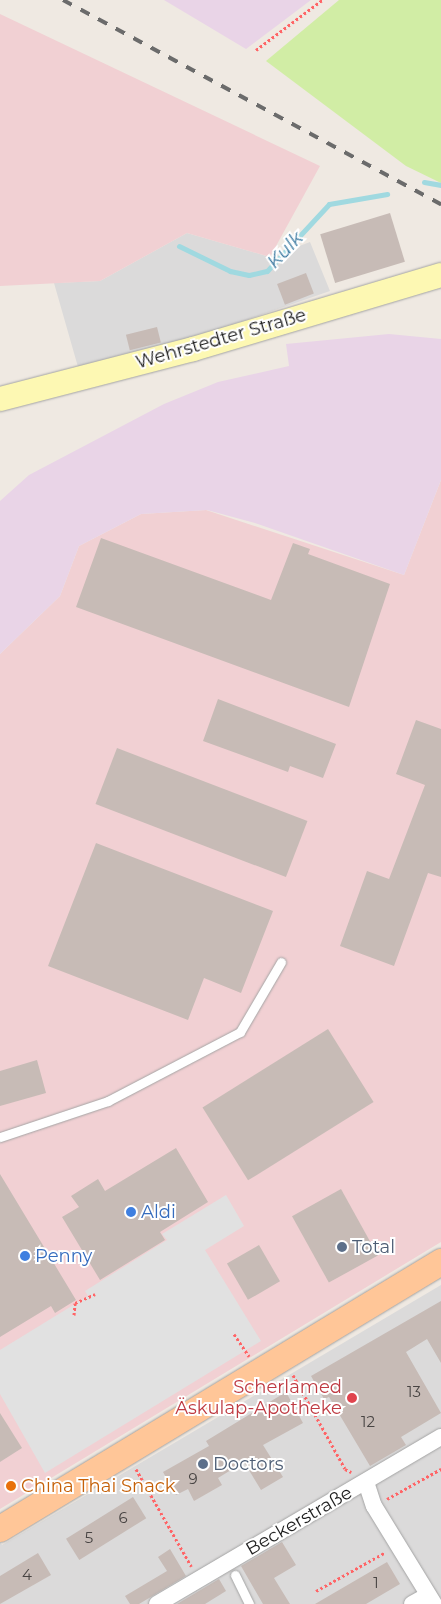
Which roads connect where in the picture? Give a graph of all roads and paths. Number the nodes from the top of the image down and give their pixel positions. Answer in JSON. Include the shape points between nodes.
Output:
{"nodes":[{"id":1,"x":322,"y":0,"type":"edge"},
{"id":2,"x":256,"y":50,"type":"dead end"},
{"id":3,"x":441,"y":275,"type":"edge"},
{"id":4,"x":0,"y":400,"type":"edge"},
{"id":5,"x":281,"y":962,"type":"dead end"},
{"id":6,"x":0,"y":1137,"type":"edge"},
{"id":7,"x":441,"y":1262,"type":"edge"},
{"id":8,"x":95,"y":1294,"type":"dead end"},
{"id":9,"x":74,"y":1315,"type":"dead end"},
{"id":10,"x":234,"y":1334,"type":"dead end"},
{"id":11,"x":252,"y":1361,"type":"dead end"},
{"id":12,"x":292,"y":1373,"type":"dead end"},
{"id":13,"x":441,"y":1437,"type":"edge"},
{"id":14,"x":126,"y":1453,"type":"junction"},
{"id":15,"x":441,"y":1469,"type":"edge"},
{"id":16,"x":366,"y":1482,"type":"junction"},
{"id":17,"x":374,"y":1506,"type":"junction"},
{"id":18,"x":0,"y":1529,"type":"edge"},
{"id":19,"x":398,"y":1545,"type":"junction"},
{"id":20,"x":235,"y":1575,"type":"dead end"},
{"id":21,"x":198,"y":1580,"type":"junction"},
{"id":22,"x":316,"y":1591,"type":"dead end"},
{"id":23,"x":431,"y":1599,"type":"edge"},
{"id":24,"x":157,"y":1604,"type":"edge"},
{"id":25,"x":249,"y":1604,"type":"edge"},
{"id":26,"x":412,"y":1604,"type":"edge"}],
"edges":[{"from":1,"to":2,"type":"path"},
{"from":3,"to":4,"type":"street","name":"Wehrstedter Straße","via":[[193,349]]},
{"from":5,"to":6,"type":"lane","via":[[240,1032],[108,1101]]},
{"from":7,"to":14,"type":"main road"},
{"from":8,"to":9,"type":"path","via":[[75,1303]]},
{"from":10,"to":11,"type":"path"},
{"from":12,"to":16,"type":"path","via":[[345,1468]]},
{"from":13,"to":16,"type":"street","name":"Beckerstraße"},
{"from":14,"to":18,"type":"main road"},
{"from":14,"to":21,"type":"path"},
{"from":15,"to":17,"type":"path"},
{"from":16,"to":17,"type":"street"},
{"from":16,"to":21,"type":"street","name":"Beckerstraße"},
{"from":17,"to":19,"type":"street"},
{"from":19,"to":22,"type":"path"},
{"from":19,"to":23,"type":"street"},
{"from":20,"to":25,"type":"lane"},
{"from":21,"to":24,"type":"street","name":"Beckerstraße"},
{"from":23,"to":26,"type":"street"}]}
